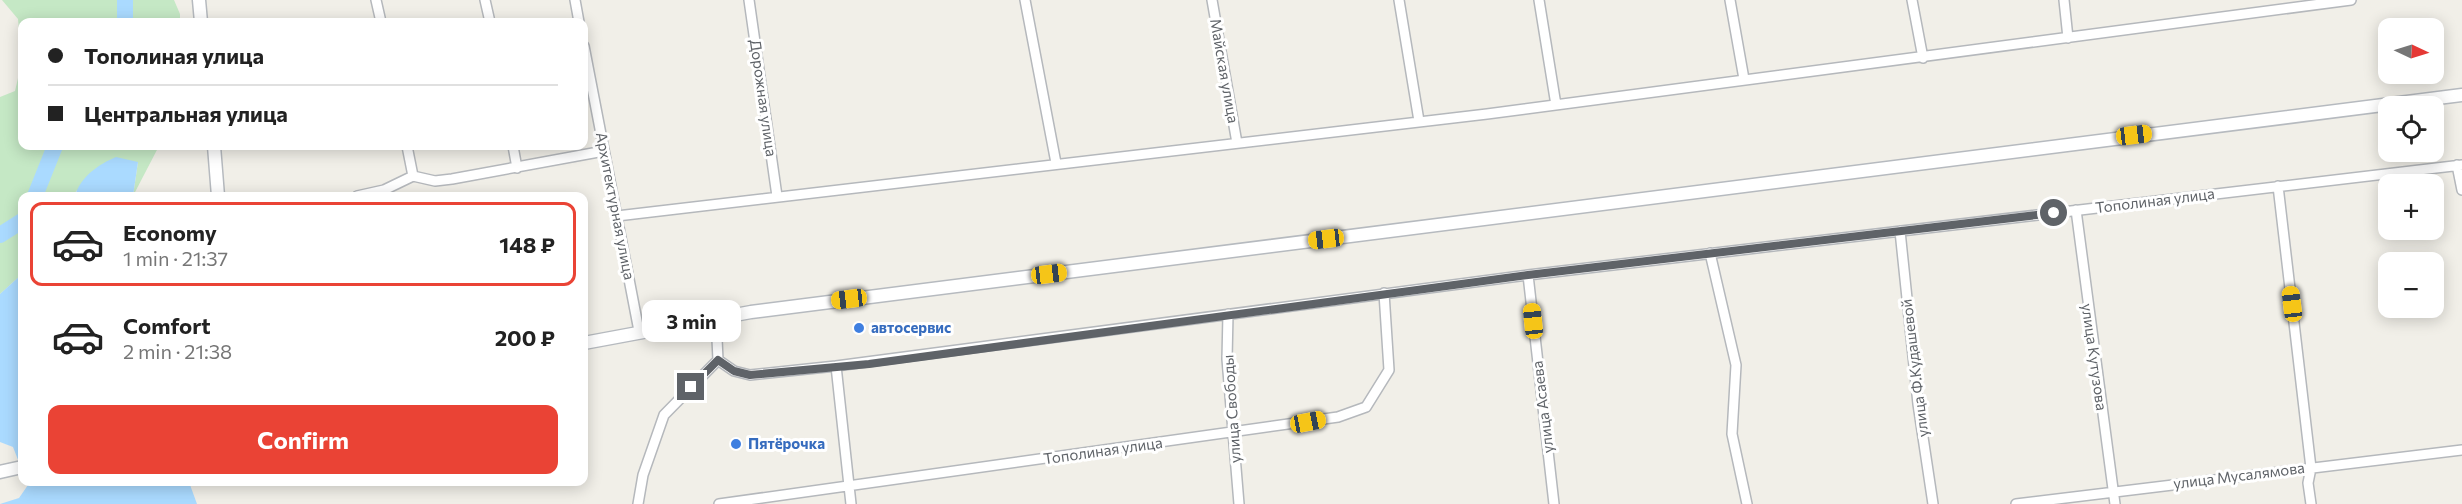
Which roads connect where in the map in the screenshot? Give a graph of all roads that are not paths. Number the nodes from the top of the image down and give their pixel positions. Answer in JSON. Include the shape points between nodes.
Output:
{"nodes":[{"id":1,"x":199,"y":0,"type":"edge"},
{"id":2,"x":376,"y":0,"type":"edge"},
{"id":3,"x":485,"y":0,"type":"edge"},
{"id":4,"x":575,"y":0,"type":"edge"},
{"id":5,"x":749,"y":0,"type":"edge"},
{"id":6,"x":1025,"y":0,"type":"edge"},
{"id":7,"x":1212,"y":0,"type":"edge"},
{"id":8,"x":1400,"y":0,"type":"edge"},
{"id":9,"x":1539,"y":0,"type":"edge"},
{"id":10,"x":1730,"y":0,"type":"edge"},
{"id":11,"x":1912,"y":0,"type":"edge"},
{"id":12,"x":2064,"y":0,"type":"edge"},
{"id":13,"x":2252,"y":0,"type":"edge"},
{"id":14,"x":2351,"y":0,"type":"edge"},
{"id":15,"x":2252,"y":11,"type":"junction"},
{"id":16,"x":201,"y":18,"type":"edge"},
{"id":17,"x":380,"y":18,"type":"edge"},
{"id":18,"x":489,"y":18,"type":"edge"},
{"id":19,"x":578,"y":18,"type":"edge"},
{"id":20,"x":2068,"y":38,"type":"junction"},
{"id":21,"x":1923,"y":58,"type":"junction"},
{"id":22,"x":588,"y":67,"type":"edge"},
{"id":23,"x":1744,"y":79,"type":"junction"},
{"id":24,"x":2462,"y":94,"type":"edge"},
{"id":25,"x":1556,"y":105,"type":"junction"},
{"id":26,"x":1419,"y":121,"type":"junction"},
{"id":27,"x":1237,"y":143,"type":"junction"},
{"id":28,"x":214,"y":150,"type":"edge"},
{"id":29,"x":408,"y":150,"type":"edge"},
{"id":30,"x":514,"y":150,"type":"edge"},
{"id":31,"x":604,"y":151,"type":"junction"},
{"id":32,"x":1056,"y":162,"type":"junction"},
{"id":33,"x":2459,"y":165,"type":"edge"},
{"id":34,"x":517,"y":168,"type":"junction"},
{"id":35,"x":413,"y":176,"type":"junction"},
{"id":36,"x":2278,"y":186,"type":"junction"},
{"id":37,"x":2462,"y":190,"type":"edge"},
{"id":38,"x":218,"y":192,"type":"edge"},
{"id":39,"x":375,"y":192,"type":"edge"},
{"id":40,"x":777,"y":196,"type":"junction"},
{"id":41,"x":2076,"y":210,"type":"junction"},
{"id":42,"x":617,"y":216,"type":"junction"},
{"id":43,"x":1900,"y":231,"type":"junction"},
{"id":44,"x":1710,"y":253,"type":"junction"},
{"id":45,"x":1528,"y":275,"type":"junction"},
{"id":46,"x":1384,"y":293,"type":"junction"},
{"id":47,"x":1228,"y":314,"type":"junction"},
{"id":48,"x":716,"y":318,"type":"junction"},
{"id":49,"x":639,"y":331,"type":"junction"},
{"id":50,"x":588,"y":342,"type":"edge"},
{"id":51,"x":718,"y":360,"type":"junction"},
{"id":52,"x":836,"y":366,"type":"junction"},
{"id":53,"x":1233,"y":433,"type":"junction"},
{"id":54,"x":2462,"y":450,"type":"edge"},
{"id":55,"x":18,"y":468,"type":"edge"},
{"id":56,"x":2311,"y":468,"type":"junction"},
{"id":57,"x":1,"y":471,"type":"edge"},
{"id":58,"x":849,"y":486,"type":"junction"},
{"id":59,"x":2113,"y":492,"type":"junction"},
{"id":60,"x":638,"y":504,"type":"edge"},
{"id":61,"x":719,"y":504,"type":"edge"},
{"id":62,"x":851,"y":504,"type":"edge"},
{"id":63,"x":1239,"y":504,"type":"edge"},
{"id":64,"x":1554,"y":504,"type":"edge"},
{"id":65,"x":1748,"y":504,"type":"edge"},
{"id":66,"x":1933,"y":504,"type":"edge"},
{"id":67,"x":2016,"y":504,"type":"edge"},
{"id":68,"x":2115,"y":504,"type":"edge"},
{"id":69,"x":2311,"y":504,"type":"edge"}],
"edges":[{"from":1,"to":16,"type":"main road"},
{"from":2,"to":17,"type":"street"},
{"from":3,"to":18,"type":"street"},
{"from":4,"to":19,"type":"street"},
{"from":5,"to":40,"type":"street","name":"Дорожная улица"},
{"from":6,"to":32,"type":"street"},
{"from":7,"to":27,"type":"street","name":"Майская улица"},
{"from":8,"to":26,"type":"street"},
{"from":9,"to":25,"type":"street"},
{"from":10,"to":23,"type":"street"},
{"from":11,"to":21,"type":"street"},
{"from":12,"to":20,"type":"street"},
{"from":13,"to":15,"type":"street"},
{"from":14,"to":15,"type":"street"},
{"from":15,"to":20,"type":"street"},
{"from":20,"to":21,"type":"street"},
{"from":21,"to":23,"type":"street"},
{"from":22,"to":31,"type":"street","name":"Архитектурная улица"},
{"from":23,"to":25,"type":"street"},
{"from":24,"to":48,"type":"main road"},
{"from":25,"to":26,"type":"street"},
{"from":26,"to":27,"type":"street"},
{"from":27,"to":32,"type":"street"},
{"from":28,"to":38,"type":"main road"},
{"from":29,"to":35,"type":"street"},
{"from":30,"to":34,"type":"street"},
{"from":31,"to":34,"type":"street"},
{"from":31,"to":42,"type":"street","name":"Архитектурная улица"},
{"from":32,"to":40,"type":"street"},
{"from":33,"to":36,"type":"street","name":"Тополиная улица"},
{"from":33,"to":37,"type":"street"},
{"from":34,"to":35,"type":"street","via":[[452,180]]},
{"from":35,"to":39,"type":"street"},
{"from":36,"to":41,"type":"street","name":"Тополиная улица"},
{"from":36,"to":56,"type":"street"},
{"from":40,"to":42,"type":"street"},
{"from":41,"to":43,"type":"street","name":"Тополиная улица"},
{"from":41,"to":59,"type":"street","name":"улица Кутузова"},
{"from":42,"to":49,"type":"street","name":"Архитектурная улица"},
{"from":43,"to":44,"type":"street","name":"Тополиная улица"},
{"from":43,"to":66,"type":"street","name":"улица Ф.Кудашевой"},
{"from":44,"to":45,"type":"street","name":"Тополиная улица"},
{"from":44,"to":65,"type":"street","via":[[1736,365],[1732,434]]},
{"from":45,"to":46,"type":"street","name":"Тополиная улица"},
{"from":45,"to":64,"type":"street","name":"улица Асаева"},
{"from":46,"to":47,"type":"street","name":"Тополиная улица"},
{"from":46,"to":53,"type":"street","name":"Тополиная улица","via":[[1389,370],[1366,407],[1328,418]]},
{"from":47,"to":52,"type":"street","name":"Тополиная улица"},
{"from":47,"to":53,"type":"street","name":"улица Свободы"},
{"from":48,"to":49,"type":"main road"},
{"from":48,"to":51,"type":"street"},
{"from":49,"to":50,"type":"main road"},
{"from":51,"to":52,"type":"street","name":"Тополиная улица","via":[[734,371],[750,375]]},
{"from":51,"to":60,"type":"street","via":[[664,415],[643,476]]},
{"from":52,"to":58,"type":"street"},
{"from":53,"to":58,"type":"street","name":"Тополиная улица"},
{"from":53,"to":63,"type":"street","name":"улица Свободы"},
{"from":54,"to":56,"type":"street","name":"улица Мусалямова"},
{"from":55,"to":57,"type":"main road"},
{"from":56,"to":59,"type":"street","name":"улица Мусалямова"},
{"from":56,"to":69,"type":"street"},
{"from":58,"to":61,"type":"street","name":"Тополиная улица"},
{"from":58,"to":62,"type":"street"},
{"from":59,"to":67,"type":"street","name":"улица Мусалямова"},
{"from":59,"to":68,"type":"street","name":"улица Кутузова"}]}
